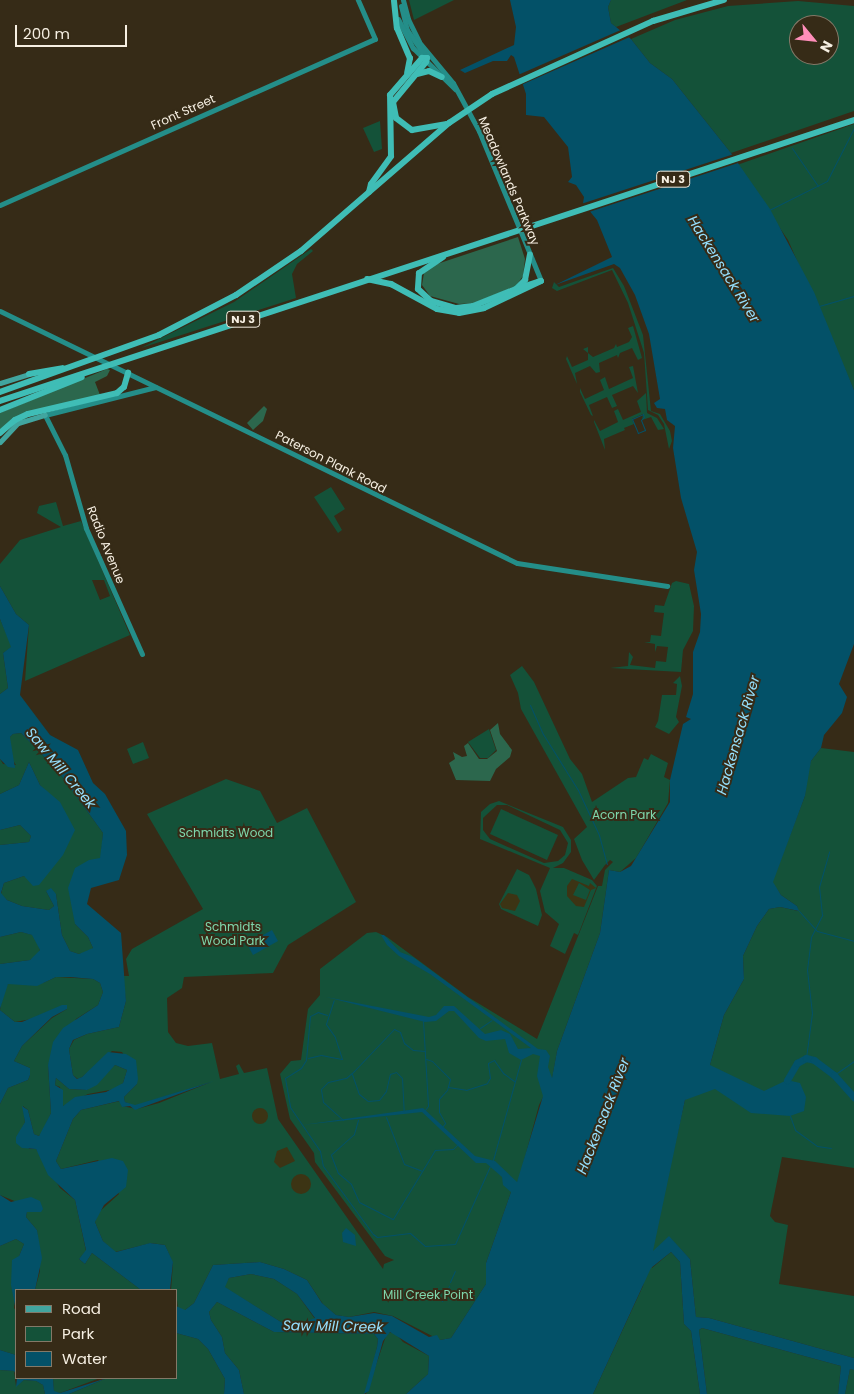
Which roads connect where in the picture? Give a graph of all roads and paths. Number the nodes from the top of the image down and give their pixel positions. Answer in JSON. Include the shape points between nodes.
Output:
{"nodes":[{"id":1,"x":358,"y":0,"type":"edge"},
{"id":2,"x":394,"y":0,"type":"edge"},
{"id":3,"x":402,"y":0,"type":"edge"},
{"id":4,"x":724,"y":0,"type":"edge"},
{"id":5,"x":425,"y":59,"type":"junction"},
{"id":6,"x":445,"y":77,"type":"junction"},
{"id":7,"x":408,"y":78,"type":"junction"},
{"id":8,"x":854,"y":120,"type":"edge"},
{"id":9,"x":450,"y":121,"type":"junction"},
{"id":10,"x":369,"y":192,"type":"junction"},
{"id":11,"x":0,"y":205,"type":"edge"},
{"id":12,"x":452,"y":251,"type":"junction"},
{"id":13,"x":530,"y":254,"type":"junction"},
{"id":14,"x":365,"y":279,"type":"junction"},
{"id":15,"x":541,"y":281,"type":"junction"},
{"id":16,"x":510,"y":293,"type":"junction"},
{"id":17,"x":0,"y":310,"type":"edge"},
{"id":18,"x":121,"y":360,"type":"junction"},
{"id":19,"x":83,"y":363,"type":"junction"},
{"id":20,"x":126,"y":372,"type":"junction"},
{"id":21,"x":30,"y":374,"type":"joint"},
{"id":22,"x":0,"y":383,"type":"edge"},
{"id":23,"x":156,"y":387,"type":"junction"},
{"id":24,"x":0,"y":392,"type":"edge"},
{"id":25,"x":0,"y":401,"type":"edge"},
{"id":26,"x":1,"y":410,"type":"edge"},
{"id":27,"x":46,"y":415,"type":"junction"},
{"id":28,"x":0,"y":434,"type":"edge"},
{"id":29,"x":0,"y":442,"type":"edge"},
{"id":30,"x":667,"y":586,"type":"dead end"},
{"id":31,"x":142,"y":654,"type":"dead end"}],
"edges":[{"from":1,"to":11,"type":"street","name":"Front Street","via":[[375,39]]},
{"from":2,"to":5,"type":"street","name":"Meadowlands Parkway","via":[[400,25]]},
{"from":2,"to":7,"type":"highway","via":[[396,28],[410,58]]},
{"from":3,"to":5,"type":"street","via":[[408,30]]},
{"from":3,"to":6,"type":"street","name":"Meadowlands Parkway","via":[[416,36]]},
{"from":4,"to":9,"type":"highway","number":"NJ 3","via":[[647,24],[504,87]]},
{"from":5,"to":6,"type":"street","name":"Meadowlands Parkway"},
{"from":5,"to":7,"type":"highway"},
{"from":6,"to":7,"type":"highway","via":[[428,71]]},
{"from":6,"to":13,"type":"street","name":"Meadowlands Parkway","via":[[456,89],[487,148]]},
{"from":7,"to":9,"type":"highway","via":[[393,102],[400,123],[419,130]]},
{"from":7,"to":10,"type":"highway","via":[[394,90],[388,104],[391,156]]},
{"from":8,"to":12,"type":"highway","number":"NJ 3"},
{"from":9,"to":10,"type":"highway","number":"NJ 3"},
{"from":10,"to":19,"type":"highway","number":"NJ 3","via":[[301,251],[236,295],[167,331]]},
{"from":12,"to":14,"type":"highway","number":"NJ 3"},
{"from":12,"to":16,"type":"highway","via":[[419,273],[418,289],[425,298],[447,307],[465,308]]},
{"from":13,"to":15,"type":"street","name":"Meadowlands Parkway"},
{"from":13,"to":16,"type":"highway","via":[[525,280]]},
{"from":14,"to":15,"type":"highway","via":[[391,284],[431,307],[459,313],[484,308]]},
{"from":14,"to":18,"type":"highway","number":"NJ 3"},
{"from":15,"to":16,"type":"highway"},
{"from":17,"to":20,"type":"street","name":"Paterson Plank Road"},
{"from":18,"to":25,"type":"highway","number":"NJ 3"},
{"from":18,"to":26,"type":"highway","number":"NJ 3"},
{"from":19,"to":21,"type":"highway","number":"NJ 3"},
{"from":19,"to":24,"type":"highway","number":"NJ 3"},
{"from":20,"to":23,"type":"street","name":"Paterson Plank Road"},
{"from":20,"to":28,"type":"highway","via":[[124,387],[117,393],[28,414],[15,420]]},
{"from":21,"to":22,"type":"main road","number":"NJ 3"},
{"from":23,"to":27,"type":"street"},
{"from":23,"to":30,"type":"street","name":"Paterson Plank Road","via":[[517,563]]},
{"from":27,"to":29,"type":"main road","via":[[18,423]]},
{"from":27,"to":31,"type":"street","name":"Radio Avenue","via":[[65,455],[86,528]]}]}
